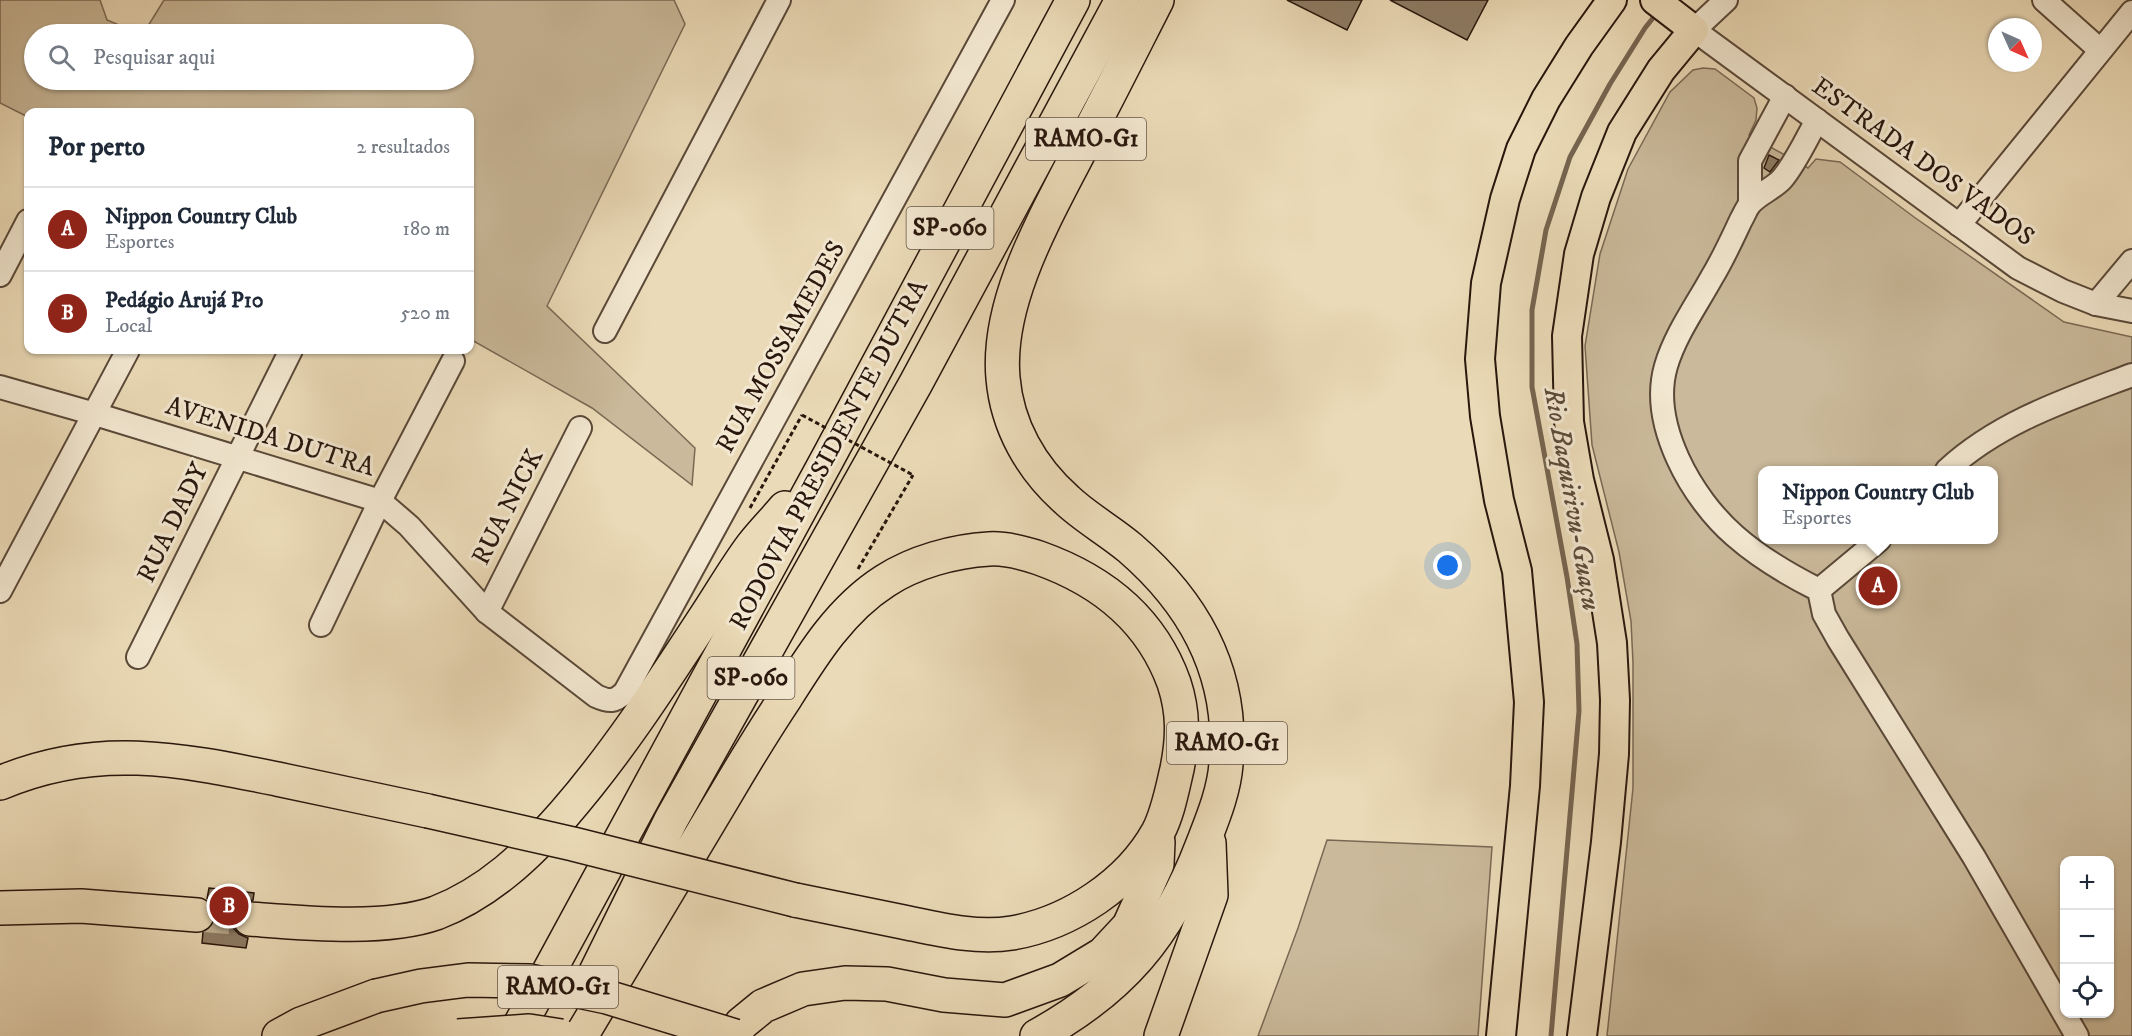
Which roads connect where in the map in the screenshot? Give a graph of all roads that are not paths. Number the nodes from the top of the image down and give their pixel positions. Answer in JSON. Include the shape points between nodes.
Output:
{"nodes":[{"id":1,"x":779,"y":0,"type":"edge"},
{"id":2,"x":1003,"y":0,"type":"edge"},
{"id":3,"x":1073,"y":0,"type":"edge"},
{"id":4,"x":1122,"y":0,"type":"edge"},
{"id":5,"x":1157,"y":0,"type":"edge"},
{"id":6,"x":1612,"y":0,"type":"edge"},
{"id":7,"x":1726,"y":0,"type":"edge"},
{"id":8,"x":2044,"y":0,"type":"edge"},
{"id":9,"x":2132,"y":12,"type":"edge"},
{"id":10,"x":1674,"y":15,"type":"edge"},
{"id":11,"x":2100,"y":50,"type":"junction"},
{"id":12,"x":1785,"y":96,"type":"junction"},
{"id":13,"x":1817,"y":120,"type":"junction"},
{"id":14,"x":1750,"y":203,"type":"junction"},
{"id":15,"x":1959,"y":225,"type":"junction"},
{"id":16,"x":24,"y":229,"type":"edge"},
{"id":17,"x":2132,"y":261,"type":"edge"},
{"id":18,"x":0,"y":275,"type":"edge"},
{"id":19,"x":2096,"y":304,"type":"junction"},
{"id":20,"x":2132,"y":311,"type":"edge"},
{"id":21,"x":605,"y":331,"type":"dead end"},
{"id":22,"x":126,"y":354,"type":"edge"},
{"id":23,"x":289,"y":354,"type":"edge"},
{"id":24,"x":453,"y":361,"type":"dead end"},
{"id":25,"x":2132,"y":375,"type":"edge"},
{"id":26,"x":0,"y":387,"type":"edge"},
{"id":27,"x":95,"y":414,"type":"junction"},
{"id":28,"x":580,"y":428,"type":"dead end"},
{"id":29,"x":237,"y":456,"type":"junction"},
{"id":30,"x":829,"y":456,"type":"junction"},
{"id":31,"x":1952,"y":466,"type":"edge"},
{"id":32,"x":380,"y":501,"type":"junction"},
{"id":33,"x":1874,"y":544,"type":"edge"},
{"id":34,"x":0,"y":591,"type":"edge"},
{"id":35,"x":1819,"y":591,"type":"junction"},
{"id":36,"x":487,"y":612,"type":"junction"},
{"id":37,"x":321,"y":625,"type":"dead end"},
{"id":38,"x":138,"y":657,"type":"dead end"},
{"id":39,"x":596,"y":696,"type":"joint"},
{"id":40,"x":0,"y":783,"type":"edge"},
{"id":41,"x":1159,"y":831,"type":"junction"},
{"id":42,"x":1208,"y":831,"type":"junction"},
{"id":43,"x":0,"y":908,"type":"edge"},
{"id":44,"x":197,"y":915,"type":"tunnel mouth"},
{"id":45,"x":250,"y":919,"type":"tunnel mouth"},
{"id":46,"x":279,"y":1036,"type":"edge"},
{"id":47,"x":458,"y":1036,"type":"edge"},
{"id":48,"x":514,"y":1036,"type":"edge"},
{"id":49,"x":563,"y":1036,"type":"edge"},
{"id":50,"x":581,"y":1036,"type":"edge"},
{"id":51,"x":735,"y":1036,"type":"edge"},
{"id":52,"x":1037,"y":1036,"type":"edge"},
{"id":53,"x":1161,"y":1036,"type":"edge"},
{"id":54,"x":1501,"y":1036,"type":"edge"},
{"id":55,"x":1582,"y":1036,"type":"edge"},
{"id":56,"x":2077,"y":1036,"type":"edge"}],
"edges":[{"from":1,"to":21,"type":"street"},
{"from":2,"to":39,"type":"street","name":"RUA MOSSAMEDES","via":[[626,692],[618,700],[608,702]]},
{"from":3,"to":30,"type":"highway","name":"RODOVIA PRESIDENTE DUTRA","number":"SP-060"},
{"from":4,"to":49,"type":"highway","name":"RODOVIA PRESIDENTE DUTRA","number":"SP-060","via":[[916,383],[671,820]]},
{"from":5,"to":42,"type":"highway","number":"RAMO-G1","via":[[1018,279],[1003,339],[1003,378],[1010,417],[1028,455],[1067,500],[1158,574],[1182,602],[1205,639],[1218,672],[1227,716],[1226,766]]},
{"from":6,"to":54,"type":"main road","via":[[1546,99],[1521,149],[1486,283],[1480,359],[1485,416],[1499,500],[1517,571],[1529,702],[1525,786]]},
{"from":7,"to":10,"type":"street"},
{"from":8,"to":11,"type":"street"},
{"from":9,"to":11,"type":"street"},
{"from":10,"to":12,"type":"street","name":"ESTRADA DOS VADOS"},
{"from":10,"to":55,"type":"main road","via":[[1661,70],[1622,132],[1596,197],[1579,254],[1567,336],[1569,422],[1599,560],[1612,643],[1615,700],[1606,843]]},
{"from":11,"to":15,"type":"street"},
{"from":12,"to":13,"type":"street","name":"ESTRADA DOS VADOS"},
{"from":12,"to":14,"type":"street","via":[[1750,161]]},
{"from":13,"to":14,"type":"street","via":[[1782,179]]},
{"from":13,"to":15,"type":"street","name":"ESTRADA DOS VADOS"},
{"from":14,"to":35,"type":"street","via":[[1666,366],[1664,416],[1678,460],[1712,512],[1761,558]]},
{"from":15,"to":19,"type":"street","name":"ESTRADA DOS VADOS","via":[[2018,268]]},
{"from":16,"to":18,"type":"street"},
{"from":17,"to":19,"type":"street"},
{"from":19,"to":20,"type":"street","name":"ESTRADA DOS VADOS"},
{"from":22,"to":27,"type":"street"},
{"from":23,"to":29,"type":"street","name":"RUA DADY"},
{"from":24,"to":32,"type":"street"},
{"from":25,"to":31,"type":"street","via":[[2050,406],[1996,433]]},
{"from":26,"to":27,"type":"street","name":"AVENIDA DUTRA"},
{"from":27,"to":29,"type":"street","name":"AVENIDA DUTRA"},
{"from":27,"to":34,"type":"street"},
{"from":28,"to":36,"type":"street","name":"RUA NICK"},
{"from":29,"to":32,"type":"street","name":"AVENIDA DUTRA"},
{"from":29,"to":38,"type":"street","name":"RUA DADY"},
{"from":30,"to":45,"type":"highway","via":[[752,546],[613,755],[553,826],[500,877],[466,899],[434,913],[396,921],[361,924]]},
{"from":30,"to":48,"type":"highway","name":"RODOVIA PRESIDENTE DUTRA","number":"SP-060"},
{"from":32,"to":36,"type":"street","name":"AVENIDA DUTRA","via":[[409,526]]},
{"from":32,"to":37,"type":"street"},
{"from":33,"to":35,"type":"street"},
{"from":35,"to":56,"type":"street","via":[[1824,614],[1838,639],[1974,857]]},
{"from":36,"to":39,"type":"street","name":"AVENIDA DUTRA"},
{"from":40,"to":41,"type":"highway","bridge":true,"via":[[90,758],[122,756],[207,764],[573,844],[795,900],[939,929],[984,934],[1012,933],[1077,910],[1106,892],[1135,866]]},
{"from":41,"to":50,"type":"highway","via":[[1179,759],[1183,734],[1180,709],[1167,664],[1150,636],[1123,606],[1098,585],[1061,566],[1025,554],[992,549],[958,553],[917,565],[884,581],[843,616],[812,657]]},
{"from":41,"to":51,"type":"highway","via":[[1157,864],[1129,926],[1103,954],[1060,980],[1005,1000],[944,995],[887,984],[845,983],[803,989],[763,1006],[741,1024]]},
{"from":42,"to":52,"type":"highway","number":"RAMO-G1","via":[[1192,872],[1146,949],[1115,983],[1078,1012]]},
{"from":42,"to":53,"type":"highway","via":[[1211,896]]},
{"from":43,"to":44,"type":"highway","via":[[81,906]]},
{"from":46,"to":51,"type":"highway","number":"RAMO-G1","bridge":true,"via":[[376,996],[468,980],[530,981],[607,997]]},
{"from":47,"to":49,"type":"highway","bridge":true,"via":[[529,1031]]}]}
